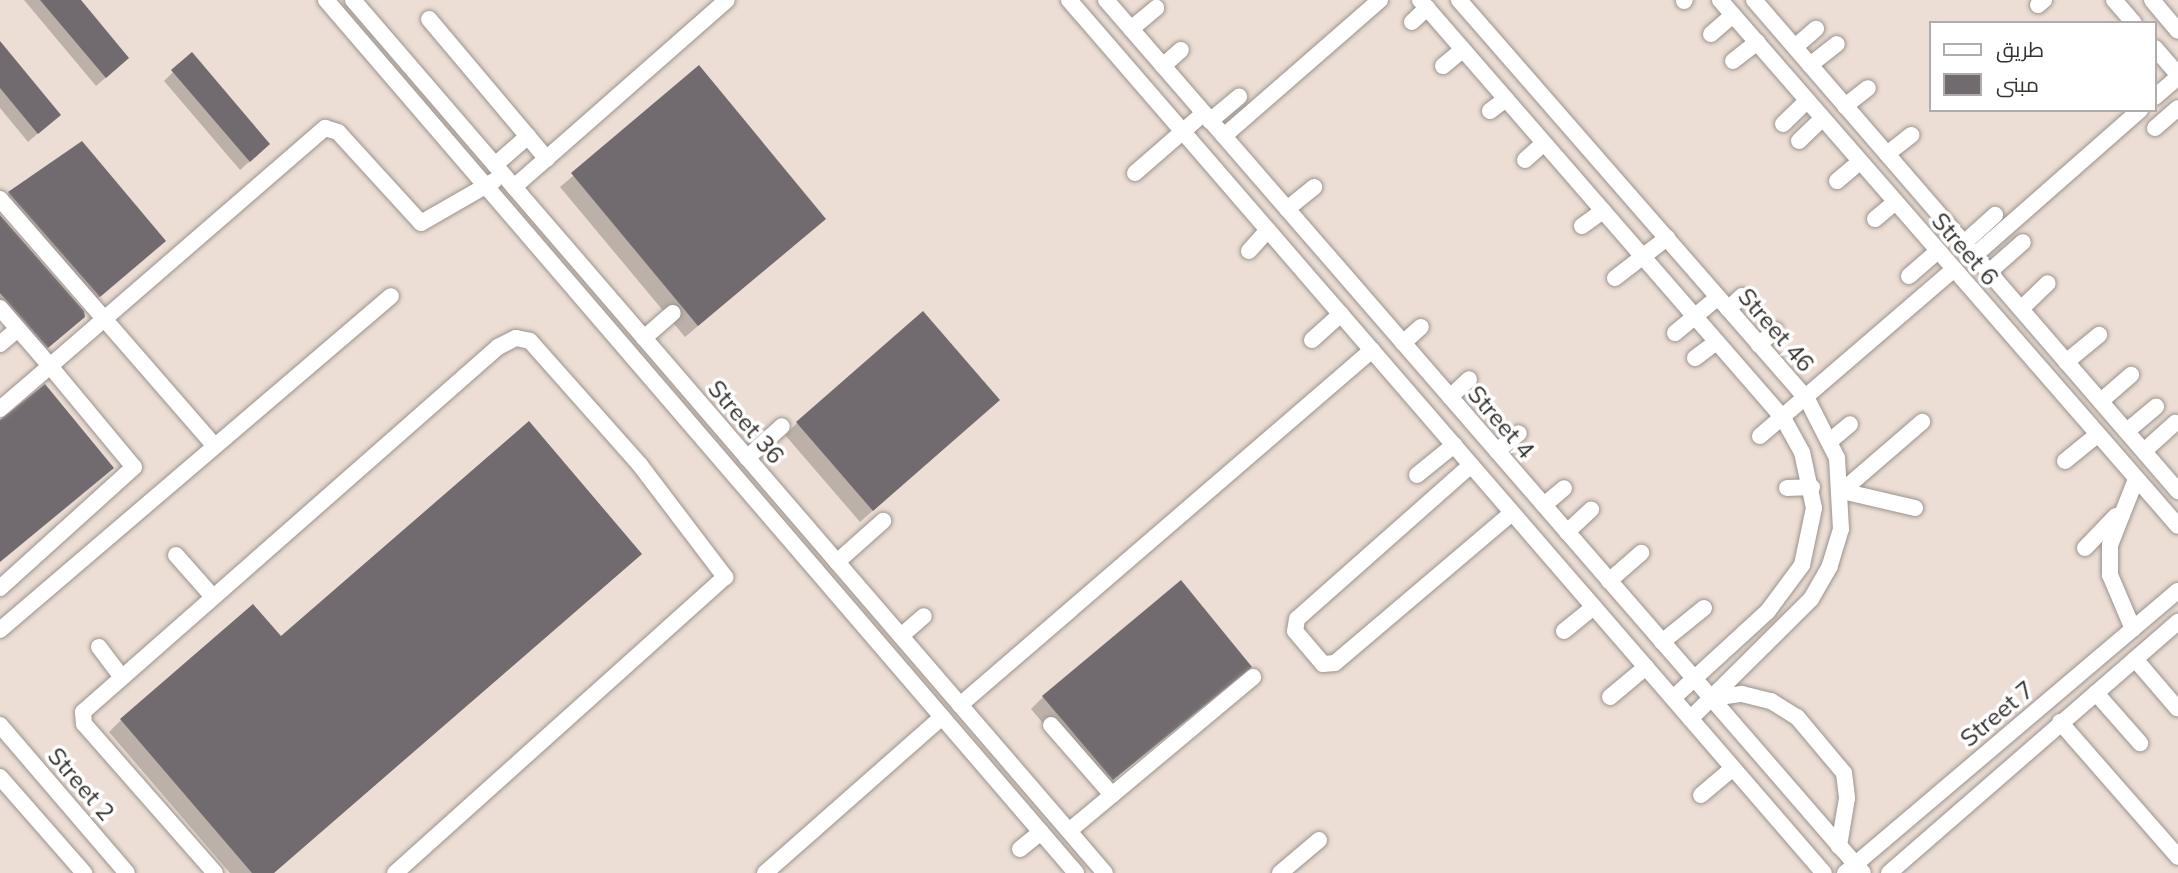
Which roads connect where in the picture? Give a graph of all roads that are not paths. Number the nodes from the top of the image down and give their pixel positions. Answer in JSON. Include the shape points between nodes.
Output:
{"nodes":[{"id":1,"x":326,"y":0,"type":"edge"},
{"id":2,"x":353,"y":0,"type":"edge"},
{"id":3,"x":727,"y":0,"type":"edge"},
{"id":4,"x":1069,"y":0,"type":"edge"},
{"id":5,"x":1106,"y":0,"type":"edge"},
{"id":6,"x":1380,"y":0,"type":"edge"},
{"id":7,"x":1459,"y":0,"type":"edge"},
{"id":8,"x":1754,"y":0,"type":"edge"},
{"id":9,"x":2114,"y":0,"type":"edge"},
{"id":10,"x":2152,"y":0,"type":"edge"},
{"id":11,"x":1423,"y":4,"type":"edge"},
{"id":12,"x":1726,"y":5,"type":"edge"},
{"id":13,"x":1156,"y":8,"type":"dead end"},
{"id":14,"x":429,"y":19,"type":"dead end"},
{"id":15,"x":2130,"y":21,"type":"edge"},
{"id":16,"x":1412,"y":22,"type":"dead end"},
{"id":17,"x":1131,"y":29,"type":"junction"},
{"id":18,"x":1816,"y":29,"type":"dead end"},
{"id":19,"x":2178,"y":30,"type":"edge"},
{"id":20,"x":1711,"y":34,"type":"dead end"},
{"id":21,"x":1757,"y":42,"type":"junction"},
{"id":22,"x":1837,"y":44,"type":"dead end"},
{"id":23,"x":1795,"y":47,"type":"junction"},
{"id":24,"x":1463,"y":49,"type":"junction"},
{"id":25,"x":1503,"y":50,"type":"junction"},
{"id":26,"x":2157,"y":50,"type":"edge"},
{"id":27,"x":1181,"y":51,"type":"dead end"},
{"id":28,"x":1732,"y":61,"type":"dead end"},
{"id":29,"x":1810,"y":65,"type":"junction"},
{"id":30,"x":1163,"y":66,"type":"junction"},
{"id":31,"x":1443,"y":66,"type":"dead end"},
{"id":32,"x":1481,"y":70,"type":"junction"},
{"id":33,"x":2178,"y":75,"type":"edge"},
{"id":34,"x":1868,"y":88,"type":"dead end"},
{"id":35,"x":2157,"y":95,"type":"edge"},
{"id":36,"x":1239,"y":97,"type":"dead end"},
{"id":37,"x":1506,"y":99,"type":"junction"},
{"id":38,"x":1807,"y":101,"type":"junction"},
{"id":39,"x":1845,"y":106,"type":"junction"},
{"id":40,"x":2178,"y":108,"type":"edge"},
{"id":41,"x":1490,"y":111,"type":"dead end"},
{"id":42,"x":2138,"y":112,"type":"edge"},
{"id":43,"x":1207,"y":117,"type":"junction"},
{"id":44,"x":1822,"y":118,"type":"junction"},
{"id":45,"x":1783,"y":124,"type":"dead end"},
{"id":46,"x":2155,"y":128,"type":"dead end"},
{"id":47,"x":1183,"y":131,"type":"junction"},
{"id":48,"x":1911,"y":135,"type":"dead end"},
{"id":49,"x":528,"y":136,"type":"junction"},
{"id":50,"x":1224,"y":136,"type":"junction"},
{"id":51,"x":1798,"y":141,"type":"dead end"},
{"id":52,"x":1544,"y":143,"type":"junction"},
{"id":53,"x":1887,"y":154,"type":"junction"},
{"id":54,"x":547,"y":159,"type":"junction"},
{"id":55,"x":1525,"y":160,"type":"dead end"},
{"id":56,"x":1860,"y":162,"type":"junction"},
{"id":57,"x":498,"y":169,"type":"junction"},
{"id":58,"x":1135,"y":173,"type":"dead end"},
{"id":59,"x":1837,"y":181,"type":"dead end"},
{"id":60,"x":486,"y":187,"type":"junction"},
{"id":61,"x":514,"y":187,"type":"junction"},
{"id":62,"x":1314,"y":187,"type":"dead end"},
{"id":63,"x":0,"y":199,"type":"edge"},
{"id":64,"x":1895,"y":202,"type":"junction"},
{"id":65,"x":1287,"y":209,"type":"junction"},
{"id":66,"x":1602,"y":211,"type":"junction"},
{"id":67,"x":1995,"y":215,"type":"dead end"},
{"id":68,"x":1875,"y":219,"type":"dead end"},
{"id":69,"x":1582,"y":226,"type":"dead end"},
{"id":70,"x":1268,"y":230,"type":"junction"},
{"id":71,"x":1667,"y":238,"type":"junction"},
{"id":72,"x":2024,"y":242,"type":"dead end"},
{"id":73,"x":1964,"y":243,"type":"junction"},
{"id":74,"x":1249,"y":251,"type":"dead end"},
{"id":75,"x":1937,"y":252,"type":"junction"},
{"id":76,"x":1975,"y":255,"type":"junction"},
{"id":77,"x":1643,"y":257,"type":"junction"},
{"id":78,"x":1953,"y":270,"type":"junction"},
{"id":79,"x":1989,"y":272,"type":"junction"},
{"id":80,"x":1909,"y":276,"type":"dead end"},
{"id":81,"x":1615,"y":278,"type":"dead end"},
{"id":82,"x":1349,"y":281,"type":"junction"},
{"id":83,"x":1727,"y":282,"type":"dead end"},
{"id":84,"x":2048,"y":283,"type":"dead end"},
{"id":85,"x":391,"y":296,"type":"dead end"},
{"id":86,"x":1742,"y":296,"type":"dead end"},
{"id":87,"x":1328,"y":299,"type":"junction"},
{"id":88,"x":1720,"y":300,"type":"junction"},
{"id":89,"x":0,"y":308,"type":"edge"},
{"id":90,"x":2021,"y":309,"type":"junction"},
{"id":91,"x":673,"y":313,"type":"dead end"},
{"id":92,"x":1341,"y":314,"type":"junction"},
{"id":93,"x":106,"y":315,"type":"junction"},
{"id":94,"x":1695,"y":317,"type":"junction"},
{"id":95,"x":1421,"y":327,"type":"dead end"},
{"id":96,"x":18,"y":329,"type":"junction"},
{"id":97,"x":1775,"y":330,"type":"dead end"},
{"id":98,"x":1675,"y":333,"type":"dead end"},
{"id":99,"x":2099,"y":335,"type":"dead end"},
{"id":100,"x":644,"y":338,"type":"junction"},
{"id":101,"x":1312,"y":340,"type":"dead end"},
{"id":102,"x":1716,"y":342,"type":"junction"},
{"id":103,"x":1403,"y":343,"type":"junction"},
{"id":104,"x":0,"y":344,"type":"edge"},
{"id":105,"x":1759,"y":345,"type":"junction"},
{"id":106,"x":1372,"y":351,"type":"junction"},
{"id":107,"x":1695,"y":359,"type":"dead end"},
{"id":108,"x":2066,"y":362,"type":"junction"},
{"id":109,"x":50,"y":366,"type":"junction"},
{"id":110,"x":2131,"y":375,"type":"dead end"},
{"id":111,"x":1469,"y":379,"type":"dead end"},
{"id":112,"x":1450,"y":397,"type":"junction"},
{"id":113,"x":1807,"y":399,"type":"junction"},
{"id":114,"x":2101,"y":401,"type":"junction"},
{"id":115,"x":2156,"y":407,"type":"dead end"},
{"id":116,"x":0,"y":409,"type":"edge"},
{"id":117,"x":1783,"y":418,"type":"junction"},
{"id":118,"x":1922,"y":422,"type":"dead end"},
{"id":119,"x":1850,"y":424,"type":"dead end"},
{"id":120,"x":2175,"y":424,"type":"dead end"},
{"id":121,"x":782,"y":426,"type":"dead end"},
{"id":122,"x":2127,"y":431,"type":"junction"},
{"id":123,"x":1519,"y":433,"type":"dead end"},
{"id":124,"x":1760,"y":436,"type":"dead end"},
{"id":125,"x":2096,"y":436,"type":"junction"},
{"id":126,"x":1830,"y":441,"type":"junction"},
{"id":127,"x":1454,"y":445,"type":"junction"},
{"id":128,"x":215,"y":446,"type":"junction"},
{"id":129,"x":1497,"y":451,"type":"junction"},
{"id":130,"x":2144,"y":451,"type":"junction"},
{"id":131,"x":747,"y":458,"type":"junction"},
{"id":132,"x":2065,"y":461,"type":"dead end"},
{"id":133,"x":1471,"y":465,"type":"junction"},
{"id":134,"x":1417,"y":475,"type":"dead end"},
{"id":135,"x":2135,"y":482,"type":"junction"},
{"id":136,"x":1812,"y":487,"type":"junction"},
{"id":137,"x":1564,"y":488,"type":"dead end"},
{"id":138,"x":1787,"y":488,"type":"dead end"},
{"id":139,"x":1842,"y":491,"type":"junction"},
{"id":140,"x":2178,"y":491,"type":"edge"},
{"id":141,"x":1544,"y":505,"type":"junction"},
{"id":142,"x":1915,"y":508,"type":"dead end"},
{"id":143,"x":1591,"y":510,"type":"dead end"},
{"id":144,"x":1512,"y":513,"type":"junction"},
{"id":145,"x":2116,"y":516,"type":"junction"},
{"id":146,"x":883,"y":521,"type":"dead end"},
{"id":147,"x":2178,"y":526,"type":"edge"},
{"id":148,"x":1567,"y":532,"type":"junction"},
{"id":149,"x":2085,"y":548,"type":"dead end"},
{"id":150,"x":1641,"y":553,"type":"dead end"},
{"id":151,"x":176,"y":555,"type":"dead end"},
{"id":152,"x":837,"y":562,"type":"junction"},
{"id":153,"x":1609,"y":581,"type":"junction"},
{"id":154,"x":0,"y":588,"type":"edge"},
{"id":155,"x":2178,"y":591,"type":"edge"},
{"id":156,"x":213,"y":597,"type":"junction"},
{"id":157,"x":1594,"y":607,"type":"junction"},
{"id":158,"x":1704,"y":608,"type":"dead end"},
{"id":159,"x":925,"y":616,"type":"dead end"},
{"id":160,"x":2178,"y":622,"type":"edge"},
{"id":161,"x":2133,"y":629,"type":"junction"},
{"id":162,"x":0,"y":630,"type":"edge"},
{"id":163,"x":1564,"y":631,"type":"dead end"},
{"id":164,"x":901,"y":636,"type":"junction"},
{"id":165,"x":1662,"y":642,"type":"junction"},
{"id":166,"x":99,"y":648,"type":"dead end"},
{"id":167,"x":2135,"y":659,"type":"junction"},
{"id":168,"x":1646,"y":667,"type":"junction"},
{"id":169,"x":120,"y":675,"type":"junction"},
{"id":170,"x":1253,"y":677,"type":"dead end"},
{"id":171,"x":1693,"y":678,"type":"junction"},
{"id":172,"x":2096,"y":692,"type":"junction"},
{"id":173,"x":1610,"y":697,"type":"dead end"},
{"id":174,"x":1673,"y":698,"type":"junction"},
{"id":175,"x":1712,"y":698,"type":"junction"},
{"id":176,"x":960,"y":705,"type":"junction"},
{"id":177,"x":2177,"y":708,"type":"edge"},
{"id":178,"x":942,"y":717,"type":"junction"},
{"id":179,"x":1690,"y":719,"type":"junction"},
{"id":180,"x":2060,"y":722,"type":"junction"},
{"id":181,"x":0,"y":725,"type":"edge"},
{"id":182,"x":1051,"y":725,"type":"dead end"},
{"id":183,"x":2140,"y":743,"type":"dead end"},
{"id":184,"x":1733,"y":768,"type":"junction"},
{"id":185,"x":0,"y":777,"type":"edge"},
{"id":186,"x":1112,"y":795,"type":"junction"},
{"id":187,"x":1701,"y":795,"type":"dead end"},
{"id":188,"x":1069,"y":831,"type":"junction"},
{"id":189,"x":1041,"y":832,"type":"junction"},
{"id":190,"x":1319,"y":841,"type":"dead end"},
{"id":191,"x":1839,"y":846,"type":"junction"},
{"id":192,"x":1020,"y":849,"type":"dead end"},
{"id":193,"x":2178,"y":857,"type":"edge"},
{"id":194,"x":1854,"y":870,"type":"edge"},
{"id":195,"x":84,"y":873,"type":"edge"},
{"id":196,"x":127,"y":873,"type":"edge"},
{"id":197,"x":215,"y":873,"type":"edge"},
{"id":198,"x":395,"y":873,"type":"edge"},
{"id":199,"x":765,"y":873,"type":"edge"},
{"id":200,"x":1076,"y":873,"type":"edge"},
{"id":201,"x":1104,"y":873,"type":"edge"},
{"id":202,"x":1280,"y":873,"type":"edge"},
{"id":203,"x":1824,"y":873,"type":"edge"},
{"id":204,"x":1889,"y":873,"type":"edge"}],
"edges":[{"from":1,"to":60,"type":"street","name":"Street 36"},
{"from":2,"to":57,"type":"street","name":"Street 36"},
{"from":3,"to":54,"type":"street"},
{"from":4,"to":47,"type":"street","name":"Street 4"},
{"from":5,"to":17,"type":"street","name":"Street 4"},
{"from":6,"to":50,"type":"street"},
{"from":7,"to":25,"type":"street","name":"Street 46"},
{"from":8,"to":23,"type":"street","name":"Street 6"},
{"from":9,"to":15,"type":"street"},
{"from":10,"to":19,"type":"street"},
{"from":11,"to":16,"type":"street"},
{"from":11,"to":24,"type":"street"},
{"from":12,"to":20,"type":"street"},
{"from":12,"to":21,"type":"street","name":"Street 6"},
{"from":13,"to":17,"type":"street"},
{"from":14,"to":49,"type":"street"},
{"from":17,"to":30,"type":"street","name":"Street 4"},
{"from":18,"to":23,"type":"street"},
{"from":21,"to":28,"type":"street"},
{"from":21,"to":38,"type":"street","name":"Street 6"},
{"from":22,"to":29,"type":"street"},
{"from":23,"to":29,"type":"street","name":"Street 6"},
{"from":24,"to":31,"type":"street"},
{"from":24,"to":32,"type":"street"},
{"from":25,"to":32,"type":"street"},
{"from":25,"to":71,"type":"street","name":"Street 46","via":[[1521,61],[1597,146],[1647,205]]},
{"from":26,"to":33,"type":"street"},
{"from":27,"to":30,"type":"street"},
{"from":29,"to":39,"type":"street","name":"Street 6"},
{"from":30,"to":43,"type":"street","name":"Street 4"},
{"from":32,"to":37,"type":"street"},
{"from":33,"to":35,"type":"street"},
{"from":34,"to":39,"type":"street"},
{"from":36,"to":43,"type":"street"},
{"from":37,"to":41,"type":"street"},
{"from":37,"to":52,"type":"street"},
{"from":38,"to":44,"type":"street","name":"Street 6"},
{"from":38,"to":45,"type":"street"},
{"from":39,"to":53,"type":"street","name":"Street 6"},
{"from":40,"to":46,"type":"street"},
{"from":42,"to":76,"type":"street"},
{"from":43,"to":47,"type":"street"},
{"from":43,"to":50,"type":"street","name":"Street 4"},
{"from":44,"to":51,"type":"street"},
{"from":44,"to":56,"type":"street","name":"Street 6"},
{"from":47,"to":58,"type":"street"},
{"from":47,"to":70,"type":"street","name":"Street 4"},
{"from":48,"to":53,"type":"street"},
{"from":49,"to":54,"type":"street"},
{"from":49,"to":57,"type":"street"},
{"from":50,"to":65,"type":"street","name":"Street 4"},
{"from":52,"to":55,"type":"street"},
{"from":52,"to":66,"type":"street"},
{"from":53,"to":73,"type":"street","name":"Street 6"},
{"from":54,"to":61,"type":"street"},
{"from":56,"to":59,"type":"street"},
{"from":56,"to":64,"type":"street","name":"Street 6"},
{"from":57,"to":60,"type":"street"},
{"from":57,"to":61,"type":"street","name":"Street 36"},
{"from":60,"to":93,"type":"street","via":[[418,222],[338,132],[325,128]]},
{"from":60,"to":178,"type":"street","name":"Street 36"},
{"from":61,"to":100,"type":"street","name":"Street 36"},
{"from":62,"to":65,"type":"street"},
{"from":63,"to":93,"type":"street"},
{"from":64,"to":68,"type":"street"},
{"from":64,"to":75,"type":"street","name":"Street 6"},
{"from":65,"to":82,"type":"street","name":"Street 4"},
{"from":66,"to":69,"type":"street"},
{"from":66,"to":77,"type":"street"},
{"from":67,"to":73,"type":"street"},
{"from":70,"to":74,"type":"street"},
{"from":70,"to":87,"type":"street","name":"Street 4"},
{"from":71,"to":77,"type":"street"},
{"from":71,"to":88,"type":"street","name":"Street 46","via":[[1692,256]]},
{"from":72,"to":79,"type":"street"},
{"from":73,"to":76,"type":"street","name":"Street 6"},
{"from":75,"to":78,"type":"street","name":"Street 6"},
{"from":75,"to":80,"type":"street"},
{"from":76,"to":79,"type":"street","name":"Street 6"},
{"from":77,"to":81,"type":"street"},
{"from":77,"to":94,"type":"street"},
{"from":78,"to":113,"type":"street"},
{"from":78,"to":125,"type":"street","name":"Street 6"},
{"from":79,"to":90,"type":"street","name":"Street 6"},
{"from":82,"to":87,"type":"street"},
{"from":82,"to":103,"type":"street","name":"Street 4"},
{"from":83,"to":88,"type":"street"},
{"from":84,"to":90,"type":"street"},
{"from":85,"to":128,"type":"street"},
{"from":86,"to":88,"type":"street"},
{"from":87,"to":92,"type":"street","name":"Street 4"},
{"from":88,"to":94,"type":"street"},
{"from":88,"to":105,"type":"street","name":"Street 46"},
{"from":89,"to":96,"type":"street"},
{"from":90,"to":108,"type":"street","name":"Street 6"},
{"from":91,"to":100,"type":"street"},
{"from":92,"to":101,"type":"street"},
{"from":92,"to":106,"type":"street","name":"Street 4"},
{"from":93,"to":109,"type":"street"},
{"from":93,"to":128,"type":"street"},
{"from":94,"to":98,"type":"street"},
{"from":94,"to":102,"type":"street"},
{"from":95,"to":103,"type":"street"},
{"from":96,"to":104,"type":"street"},
{"from":96,"to":109,"type":"street"},
{"from":97,"to":105,"type":"street"},
{"from":99,"to":108,"type":"street"},
{"from":100,"to":131,"type":"street","name":"Street 36"},
{"from":102,"to":107,"type":"street"},
{"from":102,"to":117,"type":"street"},
{"from":103,"to":112,"type":"street","name":"Street 4"},
{"from":105,"to":113,"type":"street","name":"Street 46"},
{"from":106,"to":127,"type":"street","name":"Street 4"},
{"from":106,"to":176,"type":"street"},
{"from":108,"to":114,"type":"street","name":"Street 6"},
{"from":109,"to":116,"type":"street"},
{"from":109,"to":154,"type":"street","via":[[134,467]]},
{"from":110,"to":114,"type":"street"},
{"from":111,"to":112,"type":"street"},
{"from":112,"to":129,"type":"street","name":"Street 4"},
{"from":113,"to":117,"type":"street"},
{"from":113,"to":126,"type":"street","name":"Street 46"},
{"from":114,"to":122,"type":"street","name":"Street 6"},
{"from":115,"to":122,"type":"street"},
{"from":117,"to":124,"type":"street"},
{"from":117,"to":136,"type":"street"},
{"from":118,"to":139,"type":"street"},
{"from":119,"to":126,"type":"street"},
{"from":120,"to":130,"type":"street"},
{"from":121,"to":131,"type":"street"},
{"from":122,"to":130,"type":"street","name":"Street 6"},
{"from":123,"to":129,"type":"street"},
{"from":125,"to":132,"type":"street"},
{"from":125,"to":135,"type":"street","name":"Street 6"},
{"from":126,"to":139,"type":"street","name":"Street 46"},
{"from":127,"to":133,"type":"street","name":"Street 4"},
{"from":127,"to":134,"type":"street"},
{"from":128,"to":162,"type":"street"},
{"from":129,"to":141,"type":"street","name":"Street 4"},
{"from":130,"to":140,"type":"street","name":"Street 6"},
{"from":131,"to":152,"type":"street","name":"Street 36"},
{"from":133,"to":144,"type":"street","name":"Street 4"},
{"from":133,"to":144,"type":"street","via":[[1297,619],[1295,631],[1323,664],[1335,663]]},
{"from":135,"to":145,"type":"street"},
{"from":135,"to":147,"type":"street","name":"Street 6"},
{"from":136,"to":138,"type":"street"},
{"from":136,"to":171,"type":"street","via":[[1811,537],[1787,590]]},
{"from":137,"to":141,"type":"street"},
{"from":139,"to":142,"type":"street"},
{"from":139,"to":175,"type":"street","name":"Street 46","via":[[1841,529],[1811,599]]},
{"from":141,"to":148,"type":"street","name":"Street 4"},
{"from":143,"to":148,"type":"street"},
{"from":144,"to":157,"type":"street","name":"Street 4"},
{"from":145,"to":149,"type":"street"},
{"from":145,"to":161,"type":"street","via":[[2110,575]]},
{"from":146,"to":152,"type":"street"},
{"from":148,"to":153,"type":"street","name":"Street 4"},
{"from":150,"to":153,"type":"street"},
{"from":151,"to":156,"type":"street"},
{"from":152,"to":164,"type":"street","name":"Street 36"},
{"from":153,"to":165,"type":"street","name":"Street 4"},
{"from":155,"to":161,"type":"street","name":"Street 7"},
{"from":156,"to":169,"type":"street"},
{"from":156,"to":198,"type":"street","via":[[516,338],[530,341],[723,567],[721,587]]},
{"from":157,"to":163,"type":"street"},
{"from":157,"to":168,"type":"street","name":"Street 4"},
{"from":158,"to":165,"type":"street"},
{"from":159,"to":164,"type":"street"},
{"from":160,"to":167,"type":"street","name":"Street 7"},
{"from":161,"to":194,"type":"street","name":"Street 7"},
{"from":164,"to":176,"type":"street","name":"Street 36"},
{"from":165,"to":171,"type":"street","name":"Street 4"},
{"from":166,"to":169,"type":"street"},
{"from":167,"to":172,"type":"street","name":"Street 7"},
{"from":167,"to":177,"type":"street"},
{"from":168,"to":173,"type":"street"},
{"from":168,"to":174,"type":"street","name":"Street 4"},
{"from":169,"to":197,"type":"street","via":[[88,704],[84,724]]},
{"from":170,"to":186,"type":"street"},
{"from":171,"to":174,"type":"street"},
{"from":171,"to":175,"type":"street","name":"Street 4"},
{"from":172,"to":180,"type":"street","name":"Street 7"},
{"from":172,"to":183,"type":"street"},
{"from":174,"to":179,"type":"street","name":"Street 4"},
{"from":175,"to":179,"type":"street","name":"Street 46"},
{"from":175,"to":191,"type":"street","name":"Street 4"},
{"from":175,"to":191,"type":"street","via":[[1762,699],[1797,717],[1844,774],[1846,822]]},
{"from":176,"to":188,"type":"street","name":"Street 36"},
{"from":178,"to":189,"type":"street","name":"Street 36"},
{"from":178,"to":199,"type":"street"},
{"from":179,"to":184,"type":"street","name":"Street 4"},
{"from":180,"to":193,"type":"street"},
{"from":180,"to":204,"type":"street","name":"Street 7"},
{"from":181,"to":196,"type":"street","name":"Street 2"},
{"from":182,"to":186,"type":"street"},
{"from":184,"to":187,"type":"street"},
{"from":184,"to":203,"type":"street","name":"Street 4"},
{"from":185,"to":195,"type":"street"},
{"from":186,"to":188,"type":"street"},
{"from":188,"to":201,"type":"street","name":"Street 36"},
{"from":189,"to":192,"type":"street"},
{"from":189,"to":200,"type":"street","name":"Street 36"},
{"from":190,"to":202,"type":"street"},
{"from":191,"to":194,"type":"street","name":"Street 4"}]}
